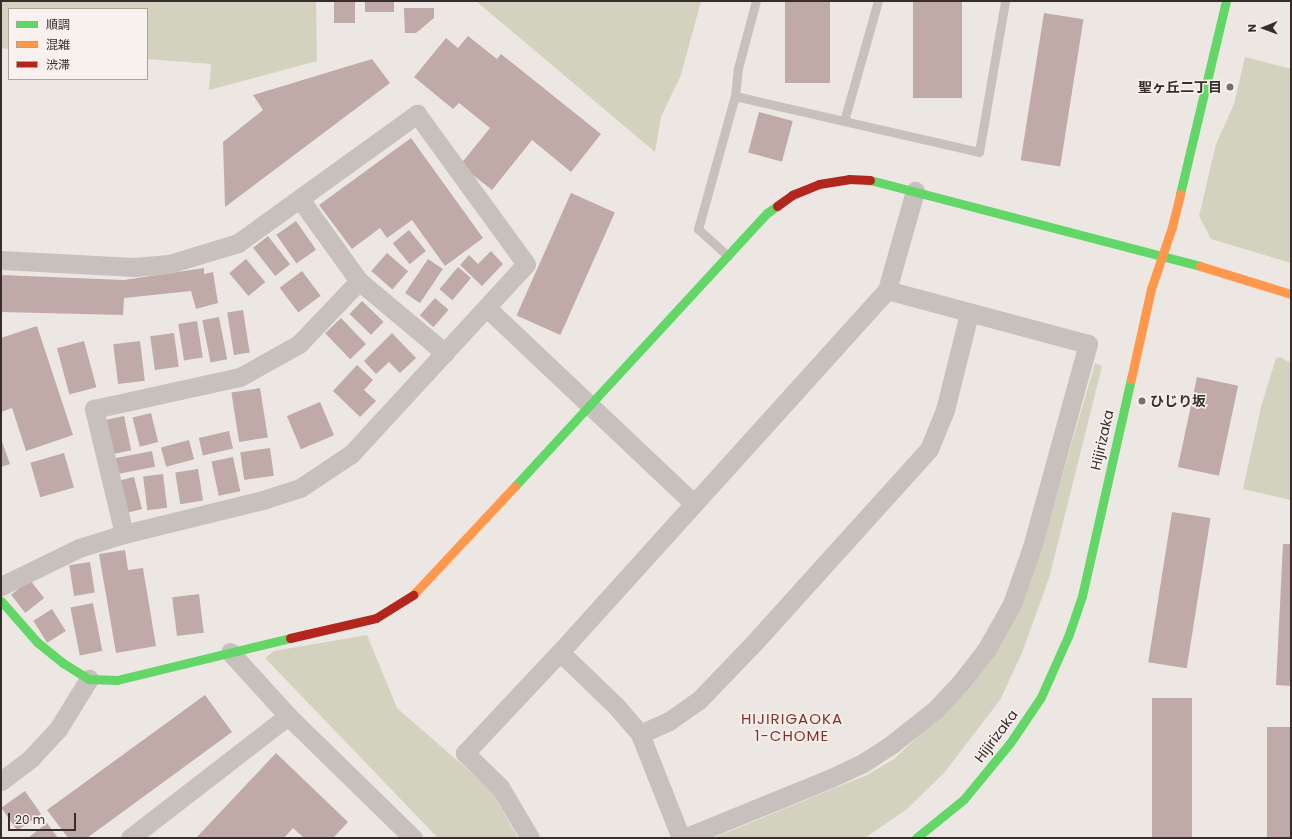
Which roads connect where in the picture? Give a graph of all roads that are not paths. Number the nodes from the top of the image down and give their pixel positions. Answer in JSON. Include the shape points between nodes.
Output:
{"nodes":[{"id":1,"x":756,"y":1,"type":"edge"},
{"id":2,"x":878,"y":1,"type":"edge"},
{"id":3,"x":1005,"y":1,"type":"edge"},
{"id":4,"x":1226,"y":1,"type":"edge"},
{"id":5,"x":735,"y":96,"type":"junction"},
{"id":6,"x":844,"y":121,"type":"junction"},
{"id":7,"x":915,"y":191,"type":"junction"},
{"id":8,"x":300,"y":199,"type":"junction"},
{"id":9,"x":1162,"y":254,"type":"junction"},
{"id":10,"x":728,"y":256,"type":"junction"},
{"id":11,"x":1,"y":260,"type":"edge"},
{"id":12,"x":360,"y":281,"type":"junction"},
{"id":13,"x":888,"y":290,"type":"junction"},
{"id":14,"x":1291,"y":294,"type":"edge"},
{"id":15,"x":487,"y":308,"type":"junction"},
{"id":16,"x":969,"y":314,"type":"junction"},
{"id":17,"x":445,"y":353,"type":"junction"},
{"id":18,"x":589,"y":407,"type":"junction"},
{"id":19,"x":693,"y":503,"type":"junction"},
{"id":20,"x":124,"y":534,"type":"junction"},
{"id":21,"x":1,"y":586,"type":"edge"},
{"id":22,"x":1,"y":601,"type":"edge"},
{"id":23,"x":230,"y":652,"type":"junction"},
{"id":24,"x":560,"y":652,"type":"junction"},
{"id":25,"x":89,"y":679,"type":"junction"},
{"id":26,"x":288,"y":716,"type":"junction"},
{"id":27,"x":640,"y":734,"type":"junction"},
{"id":28,"x":1,"y":781,"type":"edge"},
{"id":29,"x":130,"y":838,"type":"edge"},
{"id":30,"x":413,"y":838,"type":"edge"},
{"id":31,"x":530,"y":838,"type":"edge"},
{"id":32,"x":681,"y":838,"type":"edge"},
{"id":33,"x":684,"y":838,"type":"edge"},
{"id":34,"x":916,"y":838,"type":"edge"}],
"edges":[{"from":1,"to":5,"type":"lane","via":[[738,68]]},
{"from":2,"to":6,"type":"lane"},
{"from":3,"to":6,"type":"lane","via":[[979,152]]},
{"from":4,"to":9,"type":"street","name":"Hijirizaka","via":[[1172,227]]},
{"from":5,"to":6,"type":"lane"},
{"from":5,"to":10,"type":"lane","via":[[698,229]]},
{"from":7,"to":9,"type":"street"},
{"from":7,"to":10,"type":"street","via":[[878,181],[849,179],[819,184],[792,195],[767,213]]},
{"from":7,"to":13,"type":"street"},
{"from":8,"to":11,"type":"street","via":[[238,243],[169,264],[134,267]]},
{"from":8,"to":12,"type":"street"},
{"from":8,"to":15,"type":"street","via":[[417,114],[526,264]]},
{"from":9,"to":14,"type":"street"},
{"from":9,"to":34,"type":"street","name":"Hijirizaka","via":[[1151,289],[1082,596],[1058,660],[1041,697],[1010,743],[964,800]]},
{"from":10,"to":18,"type":"street"},
{"from":12,"to":17,"type":"street"},
{"from":12,"to":20,"type":"street","via":[[299,344],[240,378],[94,409]]},
{"from":13,"to":16,"type":"street"},
{"from":13,"to":19,"type":"street"},
{"from":15,"to":17,"type":"street"},
{"from":15,"to":18,"type":"street"},
{"from":16,"to":27,"type":"street","via":[[945,410],[929,448],[700,700],[669,721]]},
{"from":16,"to":33,"type":"street","via":[[1088,344],[1032,548],[1001,627],[961,682],[936,709],[892,744],[863,763],[832,778]]},
{"from":17,"to":20,"type":"street","via":[[351,454],[300,488],[267,500]]},
{"from":18,"to":19,"type":"street"},
{"from":18,"to":23,"type":"street","via":[[415,594],[376,618]]},
{"from":19,"to":24,"type":"street"},
{"from":20,"to":21,"type":"street","via":[[79,548]]},
{"from":22,"to":25,"type":"street","via":[[37,642],[63,663]]},
{"from":23,"to":25,"type":"street","via":[[117,680]]},
{"from":23,"to":26,"type":"street"},
{"from":24,"to":27,"type":"street","via":[[616,706]]},
{"from":24,"to":31,"type":"street","via":[[465,753],[500,787]]},
{"from":25,"to":28,"type":"street","via":[[58,729],[31,758]]},
{"from":26,"to":29,"type":"street"},
{"from":26,"to":30,"type":"street"},
{"from":27,"to":32,"type":"street"}]}
